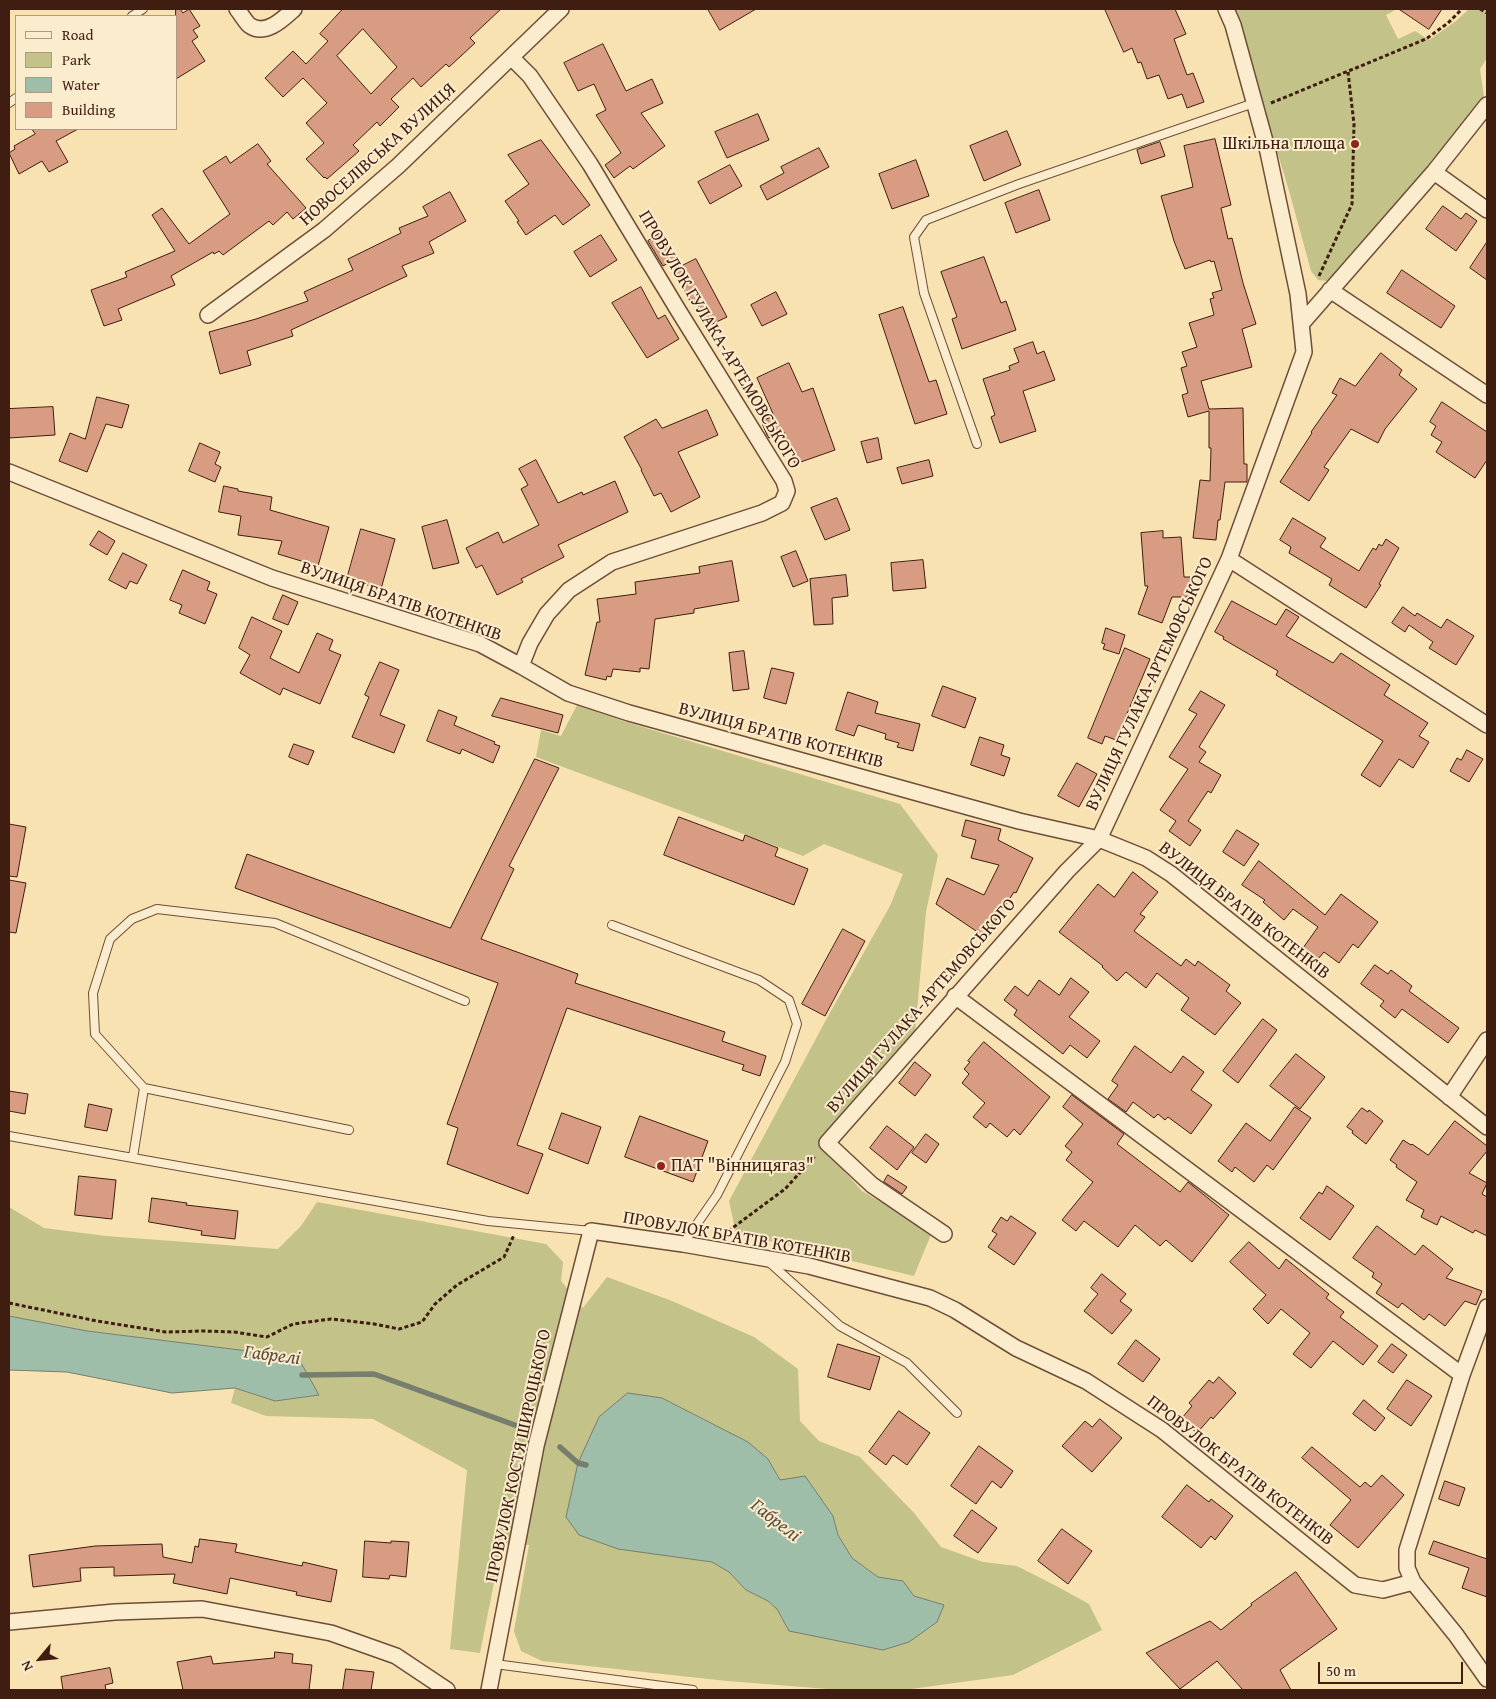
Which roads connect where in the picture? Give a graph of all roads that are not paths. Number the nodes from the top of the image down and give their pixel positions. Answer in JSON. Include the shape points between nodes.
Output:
{"nodes":[{"id":1,"x":237,"y":9,"type":"edge"},
{"id":2,"x":294,"y":9,"type":"edge"},
{"id":3,"x":561,"y":9,"type":"edge"},
{"id":4,"x":1226,"y":9,"type":"edge"},
{"id":5,"x":512,"y":58,"type":"junction"},
{"id":6,"x":1487,"y":105,"type":"edge"},
{"id":7,"x":1255,"y":106,"type":"junction"},
{"id":8,"x":1434,"y":172,"type":"junction"},
{"id":9,"x":1487,"y":210,"type":"edge"},
{"id":10,"x":1329,"y":292,"type":"junction"},
{"id":11,"x":208,"y":315,"type":"dead end"},
{"id":12,"x":1302,"y":323,"type":"junction"},
{"id":13,"x":1487,"y":395,"type":"edge"},
{"id":14,"x":977,"y":444,"type":"dead end"},
{"id":15,"x":9,"y":472,"type":"edge"},
{"id":16,"x":1229,"y":559,"type":"junction"},
{"id":17,"x":522,"y":666,"type":"junction"},
{"id":18,"x":1487,"y":725,"type":"edge"},
{"id":19,"x":1099,"y":839,"type":"junction"},
{"id":20,"x":612,"y":925,"type":"dead end"},
{"id":21,"x":955,"y":996,"type":"junction"},
{"id":22,"x":465,"y":1001,"type":"dead end"},
{"id":23,"x":1487,"y":1040,"type":"edge"},
{"id":24,"x":144,"y":1088,"type":"junction"},
{"id":25,"x":1449,"y":1097,"type":"junction"},
{"id":26,"x":1487,"y":1127,"type":"edge"},
{"id":27,"x":349,"y":1130,"type":"dead end"},
{"id":28,"x":9,"y":1136,"type":"edge"},
{"id":29,"x":133,"y":1157,"type":"junction"},
{"id":30,"x":590,"y":1231,"type":"junction"},
{"id":31,"x":944,"y":1234,"type":"dead end"},
{"id":32,"x":683,"y":1244,"type":"junction"},
{"id":33,"x":765,"y":1259,"type":"junction"},
{"id":34,"x":1487,"y":1307,"type":"edge"},
{"id":35,"x":1462,"y":1375,"type":"junction"},
{"id":36,"x":957,"y":1412,"type":"dead end"},
{"id":37,"x":1414,"y":1582,"type":"junction"},
{"id":38,"x":9,"y":1622,"type":"edge"},
{"id":39,"x":495,"y":1664,"type":"junction"},
{"id":40,"x":1487,"y":1679,"type":"edge"},
{"id":41,"x":447,"y":1690,"type":"edge"},
{"id":42,"x":489,"y":1690,"type":"edge"},
{"id":43,"x":693,"y":1690,"type":"edge"}],
"edges":[{"from":1,"to":2,"type":"street","via":[[249,25],[257,28],[278,24]]},
{"from":3,"to":5,"type":"street","name":"НОВОСЕЛІВСЬКА ВУЛИЦЯ"},
{"from":4,"to":7,"type":"street","name":"ВУЛИЦЯ ГУЛАКА-АРТЕМОВСЬКОГО"},
{"from":5,"to":11,"type":"street","name":"НОВОСЕЛІВСЬКА ВУЛИЦЯ","via":[[398,166],[324,230]]},
{"from":5,"to":17,"type":"street","name":"ПРОВУЛОК ГУЛАКА-АРТЕМОВСЬКОГО","via":[[530,76],[590,164],[788,491],[782,503],[762,513],[612,562],[569,590],[547,614],[530,643]]},
{"from":6,"to":8,"type":"street"},
{"from":7,"to":12,"type":"street","name":"ВУЛИЦЯ ГУЛАКА-АРТЕМОВСЬКОГО","via":[[1268,152]]},
{"from":7,"to":14,"type":"lane","via":[[1019,184],[926,220],[914,237],[924,293]]},
{"from":8,"to":9,"type":"street"},
{"from":8,"to":10,"type":"street"},
{"from":10,"to":12,"type":"street"},
{"from":10,"to":13,"type":"street"},
{"from":12,"to":16,"type":"street","name":"ВУЛИЦЯ ГУЛАКА-АРТЕМОВСЬКОГО","via":[[1304,352]]},
{"from":15,"to":17,"type":"street","name":"ВУЛИЦЯ БРАТІВ КОТЕНКІВ","via":[[272,578],[480,644]]},
{"from":16,"to":18,"type":"street"},
{"from":16,"to":19,"type":"street","name":"ВУЛИЦЯ ГУЛАКА-АРТЕМОВСЬКОГО"},
{"from":17,"to":19,"type":"street","name":"ВУЛИЦЯ БРАТІВ КОТЕНКІВ","via":[[568,693],[629,713],[1019,821]]},
{"from":19,"to":21,"type":"street","name":"ВУЛИЦЯ ГУЛАКА-АРТЕМОВСЬКОГО"},
{"from":19,"to":25,"type":"street","name":"ВУЛИЦЯ БРАТІВ КОТЕНКІВ","via":[[1146,858],[1171,874]]},
{"from":20,"to":32,"type":"lane","via":[[759,980],[789,1000],[797,1024],[785,1062],[717,1195]]},
{"from":21,"to":31,"type":"street","name":"ВУЛИЦЯ ГУЛАКА-АРТЕМОВСЬКОГО","via":[[827,1143],[872,1185]]},
{"from":21,"to":35,"type":"street"},
{"from":22,"to":24,"type":"lane","via":[[275,923],[157,909],[132,919],[110,939],[93,993],[95,1034]]},
{"from":23,"to":25,"type":"street"},
{"from":24,"to":27,"type":"lane"},
{"from":24,"to":29,"type":"lane"},
{"from":25,"to":26,"type":"street","name":"ВУЛИЦЯ БРАТІВ КОТЕНКІВ"},
{"from":28,"to":29,"type":"lane"},
{"from":29,"to":30,"type":"lane","via":[[488,1221]]},
{"from":30,"to":32,"type":"street","name":"ПРОВУЛОК БРАТІВ КОТЕНКІВ"},
{"from":30,"to":39,"type":"street","name":"ПРОВУЛОК КОСТЯ ШИРОЦЬКОГО","via":[[536,1446]]},
{"from":32,"to":33,"type":"street","name":"ПРОВУЛОК БРАТІВ КОТЕНКІВ"},
{"from":33,"to":36,"type":"lane","via":[[840,1326],[907,1364]]},
{"from":33,"to":37,"type":"street","name":"ПРОВУЛОК БРАТІВ КОТЕНКІВ","via":[[809,1266],[921,1296],[955,1310],[1016,1348],[1086,1381],[1162,1430],[1355,1585],[1382,1590]]},
{"from":34,"to":35,"type":"street"},
{"from":35,"to":37,"type":"street","via":[[1407,1550],[1407,1568]]},
{"from":37,"to":40,"type":"street"},
{"from":38,"to":41,"type":"street","via":[[115,1612],[202,1609],[331,1633],[396,1656]]},
{"from":39,"to":42,"type":"street","name":"ПРОВУЛОК КОСТЯ ШИРОЦЬКОГО"},
{"from":39,"to":43,"type":"lane"}]}
